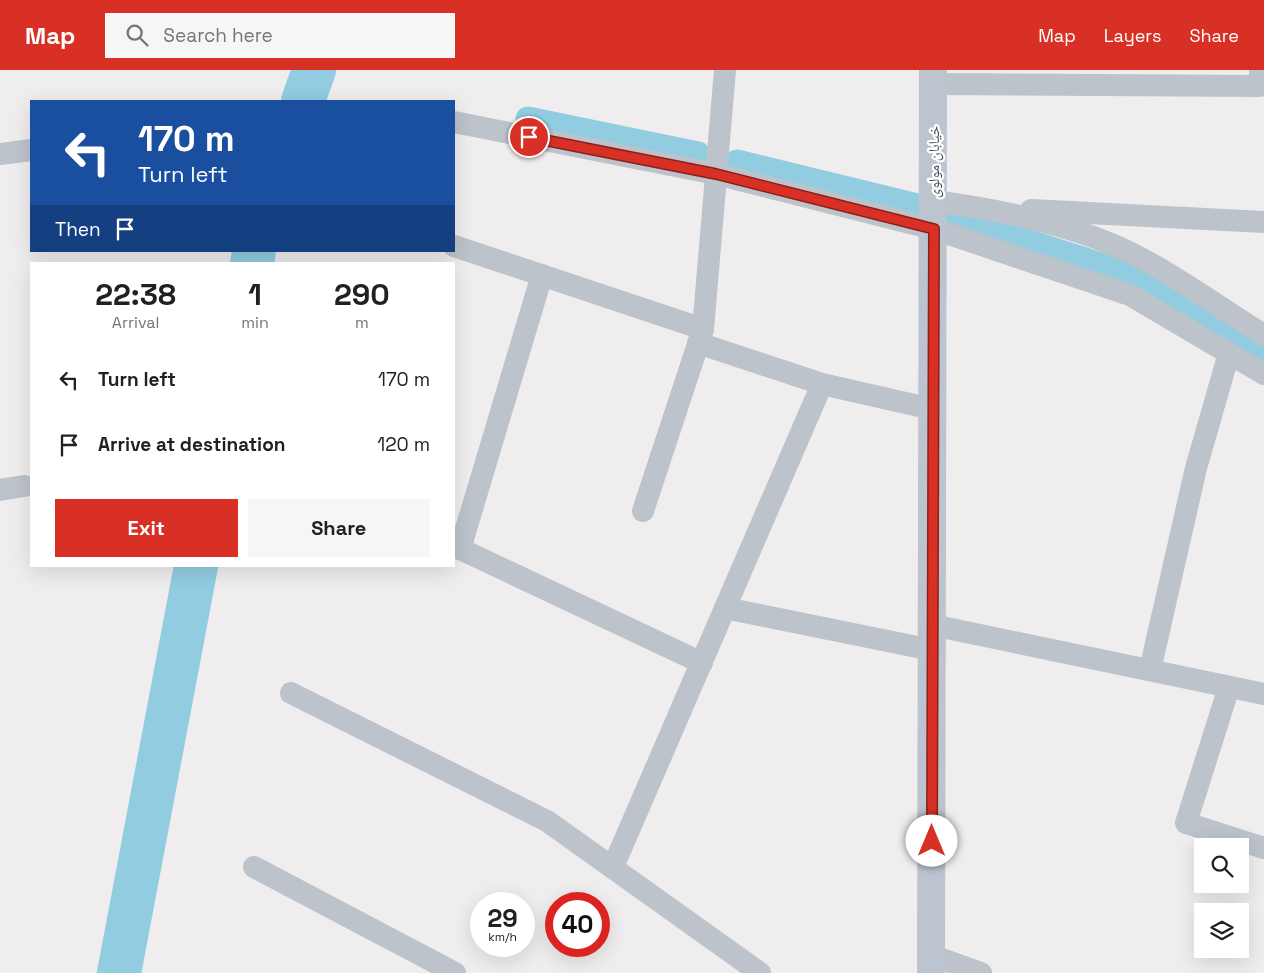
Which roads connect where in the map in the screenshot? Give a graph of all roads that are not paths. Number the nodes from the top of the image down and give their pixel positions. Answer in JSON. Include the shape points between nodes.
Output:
{"nodes":[{"id":1,"x":725,"y":70,"type":"edge"},
{"id":2,"x":1260,"y":70,"type":"edge"},
{"id":3,"x":933,"y":77,"type":"edge"},
{"id":4,"x":455,"y":122,"type":"edge"},
{"id":5,"x":30,"y":150,"type":"edge"},
{"id":6,"x":0,"y":154,"type":"edge"},
{"id":7,"x":716,"y":174,"type":"junction"},
{"id":8,"x":934,"y":201,"type":"junction"},
{"id":9,"x":980,"y":208,"type":"junction"},
{"id":10,"x":1264,"y":222,"type":"edge"},
{"id":11,"x":934,"y":229,"type":"junction"},
{"id":12,"x":455,"y":246,"type":"edge"},
{"id":13,"x":542,"y":275,"type":"junction"},
{"id":14,"x":1264,"y":335,"type":"edge"},
{"id":15,"x":700,"y":336,"type":"junction"},
{"id":16,"x":1229,"y":353,"type":"junction"},
{"id":17,"x":1264,"y":374,"type":"edge"},
{"id":18,"x":822,"y":384,"type":"junction"},
{"id":19,"x":932,"y":409,"type":"junction"},
{"id":20,"x":24,"y":486,"type":"dead end"},
{"id":21,"x":0,"y":490,"type":"edge"},
{"id":22,"x":644,"y":511,"type":"dead end"},
{"id":23,"x":457,"y":548,"type":"edge"},
{"id":24,"x":725,"y":608,"type":"junction"},
{"id":25,"x":932,"y":638,"type":"junction"},
{"id":26,"x":702,"y":663,"type":"junction"},
{"id":27,"x":1150,"y":670,"type":"junction"},
{"id":28,"x":1229,"y":686,"type":"junction"},
{"id":29,"x":291,"y":693,"type":"dead end"},
{"id":30,"x":1264,"y":694,"type":"edge"},
{"id":31,"x":1264,"y":848,"type":"edge"},
{"id":32,"x":254,"y":867,"type":"dead end"},
{"id":33,"x":613,"y":867,"type":"junction"},
{"id":34,"x":931,"y":964,"type":"edge"},
{"id":35,"x":455,"y":973,"type":"edge"},
{"id":36,"x":760,"y":973,"type":"edge"},
{"id":37,"x":981,"y":973,"type":"edge"}],
"edges":[{"from":1,"to":7,"type":"street"},
{"from":2,"to":3,"type":"street","via":[[1260,86]]},
{"from":3,"to":8,"type":"street","name":"خیابان مولوی"},
{"from":4,"to":7,"type":"street"},
{"from":5,"to":6,"type":"street"},
{"from":7,"to":11,"type":"street"},
{"from":7,"to":15,"type":"street"},
{"from":8,"to":9,"type":"street"},
{"from":8,"to":11,"type":"street","name":"خیابان مولوی"},
{"from":9,"to":10,"type":"street"},
{"from":9,"to":14,"type":"street","via":[[1079,232],[1147,262]]},
{"from":11,"to":16,"type":"street","via":[[1130,295]]},
{"from":11,"to":19,"type":"street","name":"خیابان مولوی"},
{"from":12,"to":13,"type":"street"},
{"from":13,"to":15,"type":"street"},
{"from":13,"to":23,"type":"street"},
{"from":15,"to":18,"type":"street"},
{"from":15,"to":22,"type":"street"},
{"from":16,"to":17,"type":"street"},
{"from":16,"to":27,"type":"street","via":[[1196,468]]},
{"from":18,"to":19,"type":"street"},
{"from":18,"to":24,"type":"street"},
{"from":19,"to":25,"type":"street","name":"خیابان مولوی"},
{"from":20,"to":21,"type":"street"},
{"from":23,"to":26,"type":"street"},
{"from":24,"to":25,"type":"street"},
{"from":24,"to":26,"type":"street"},
{"from":25,"to":27,"type":"street"},
{"from":25,"to":34,"type":"street","name":"خیابان مولوی"},
{"from":26,"to":33,"type":"street"},
{"from":27,"to":28,"type":"street"},
{"from":28,"to":30,"type":"street"},
{"from":28,"to":31,"type":"street","via":[[1186,823]]},
{"from":29,"to":33,"type":"street","via":[[547,820]]},
{"from":32,"to":35,"type":"street"},
{"from":33,"to":36,"type":"street"},
{"from":34,"to":37,"type":"street"}]}
